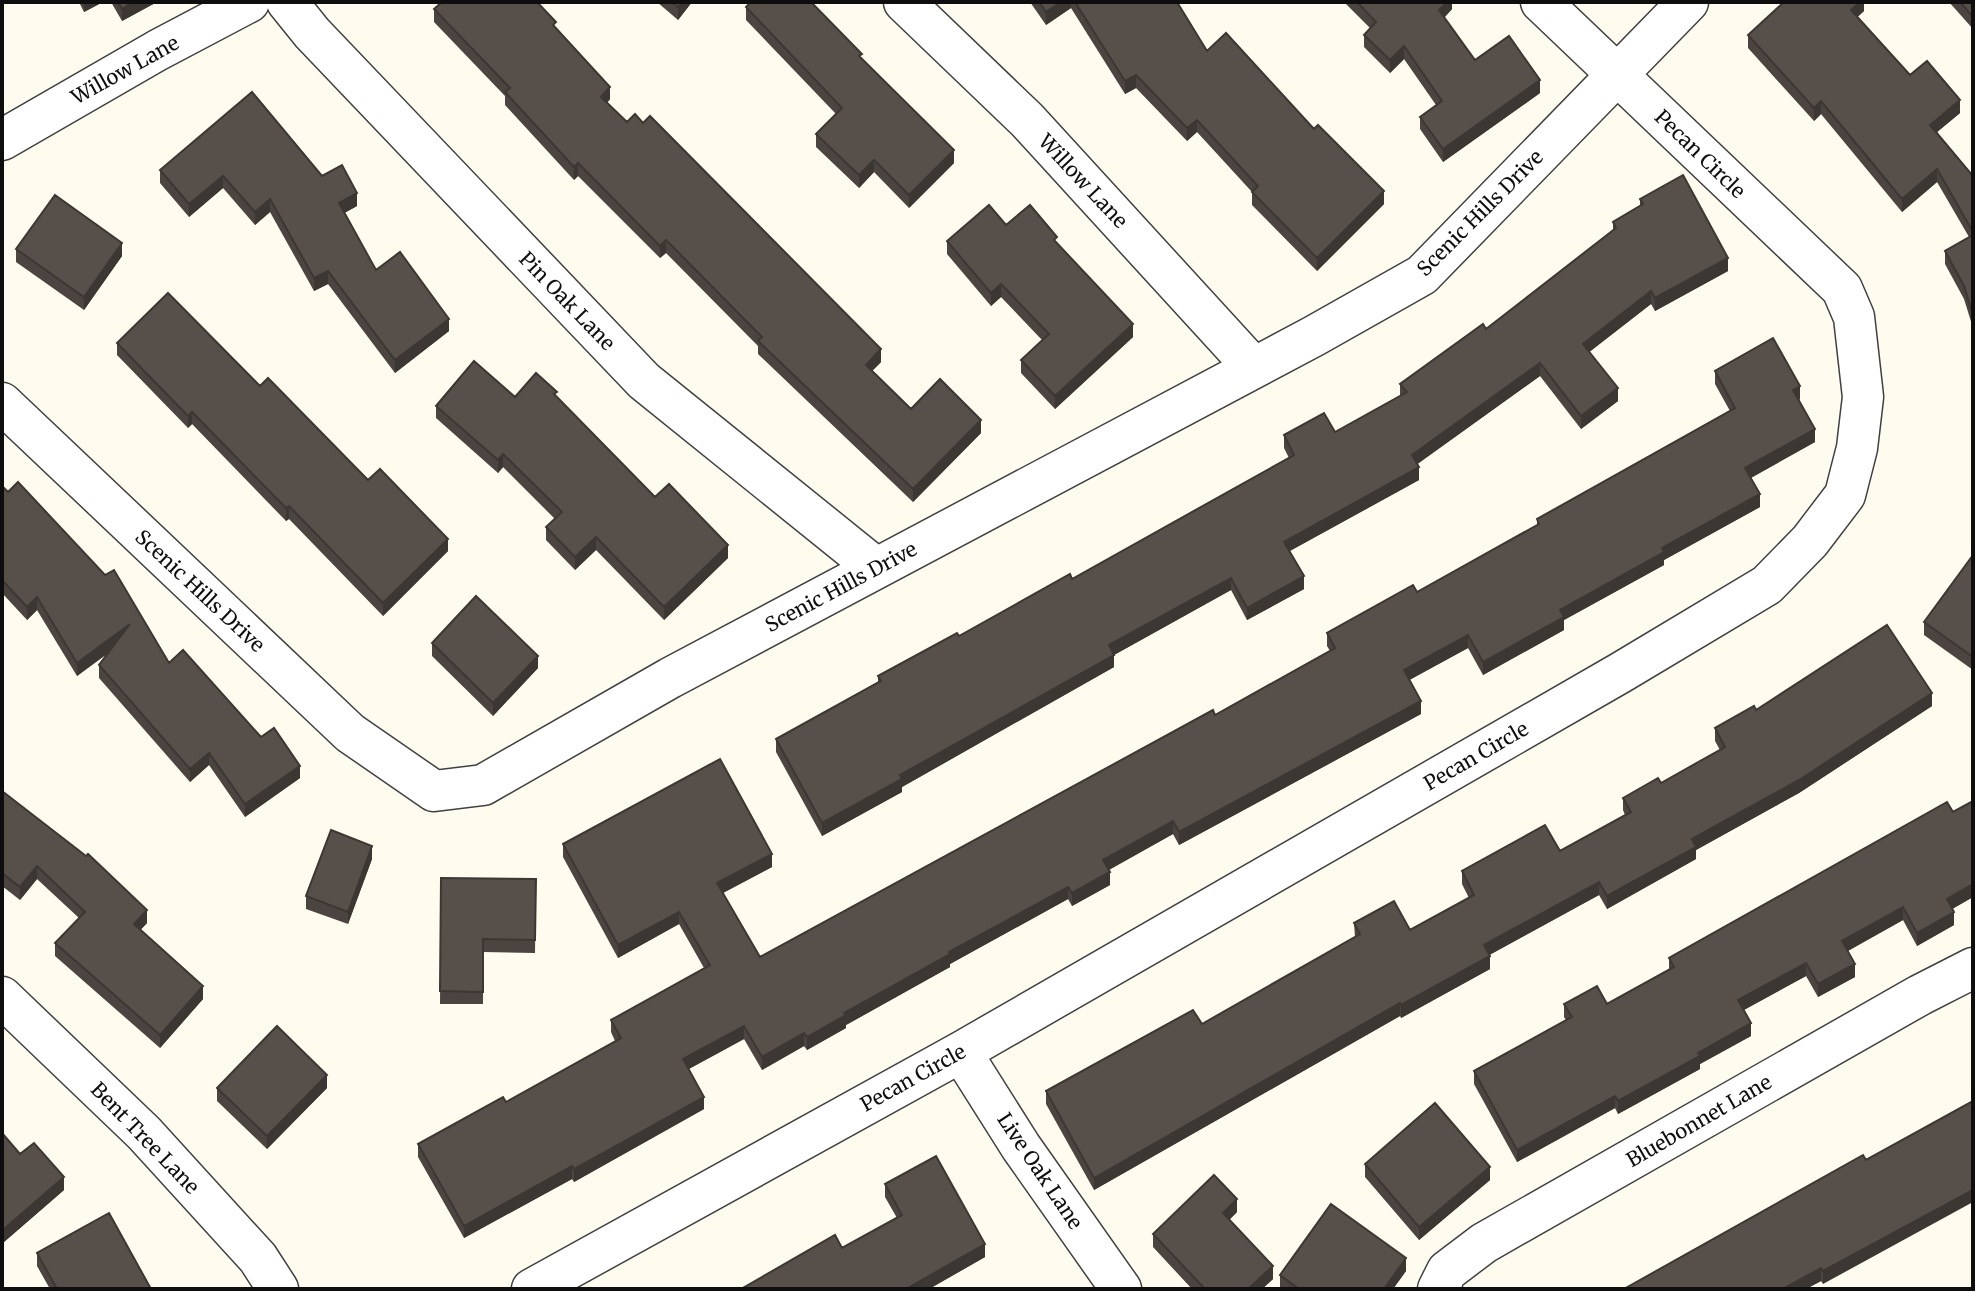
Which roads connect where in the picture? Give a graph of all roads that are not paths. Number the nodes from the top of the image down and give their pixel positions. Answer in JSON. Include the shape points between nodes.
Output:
{"nodes":[{"id":1,"x":249,"y":2,"type":"edge"},
{"id":2,"x":287,"y":2,"type":"edge"},
{"id":3,"x":904,"y":2,"type":"edge"},
{"id":4,"x":1541,"y":2,"type":"edge"},
{"id":5,"x":1688,"y":2,"type":"edge"},
{"id":6,"x":1618,"y":74,"type":"junction"},
{"id":7,"x":2,"y":140,"type":"edge"},
{"id":8,"x":1254,"y":368,"type":"junction"},
{"id":9,"x":2,"y":403,"type":"edge"},
{"id":10,"x":876,"y":568,"type":"junction"},
{"id":11,"x":1973,"y":968,"type":"edge"},
{"id":12,"x":2,"y":997,"type":"edge"},
{"id":13,"x":961,"y":1052,"type":"junction"},
{"id":14,"x":278,"y":1289,"type":"edge"},
{"id":15,"x":532,"y":1289,"type":"edge"},
{"id":16,"x":1121,"y":1289,"type":"edge"},
{"id":17,"x":1438,"y":1289,"type":"edge"}],
"edges":[{"from":1,"to":7,"type":"street","name":"Willow Lane"},
{"from":2,"to":10,"type":"street","name":"Pin Oak Lane","via":[[644,381]]},
{"from":3,"to":8,"type":"street","name":"Willow Lane","via":[[1027,120]]},
{"from":4,"to":6,"type":"street","name":"Pecan Circle"},
{"from":5,"to":6,"type":"street","name":"Scenic Hills Drive"},
{"from":6,"to":8,"type":"street","name":"Scenic Hills Drive","via":[[1422,275]]},
{"from":6,"to":13,"type":"street","name":"Pecan Circle","via":[[1842,289],[1854,317],[1863,397],[1845,495],[1767,585]]},
{"from":8,"to":10,"type":"street","name":"Scenic Hills Drive"},
{"from":9,"to":10,"type":"street","name":"Scenic Hills Drive","via":[[350,733],[434,791],[483,785]]},
{"from":11,"to":17,"type":"street","name":"Bluebonnet Lane","via":[[1484,1243],[1447,1271]]},
{"from":12,"to":14,"type":"street","name":"Bent Tree Lane","via":[[144,1133],[258,1258]]},
{"from":13,"to":15,"type":"street","name":"Pecan Circle"},
{"from":13,"to":16,"type":"street","name":"Live Oak Lane"}]}
